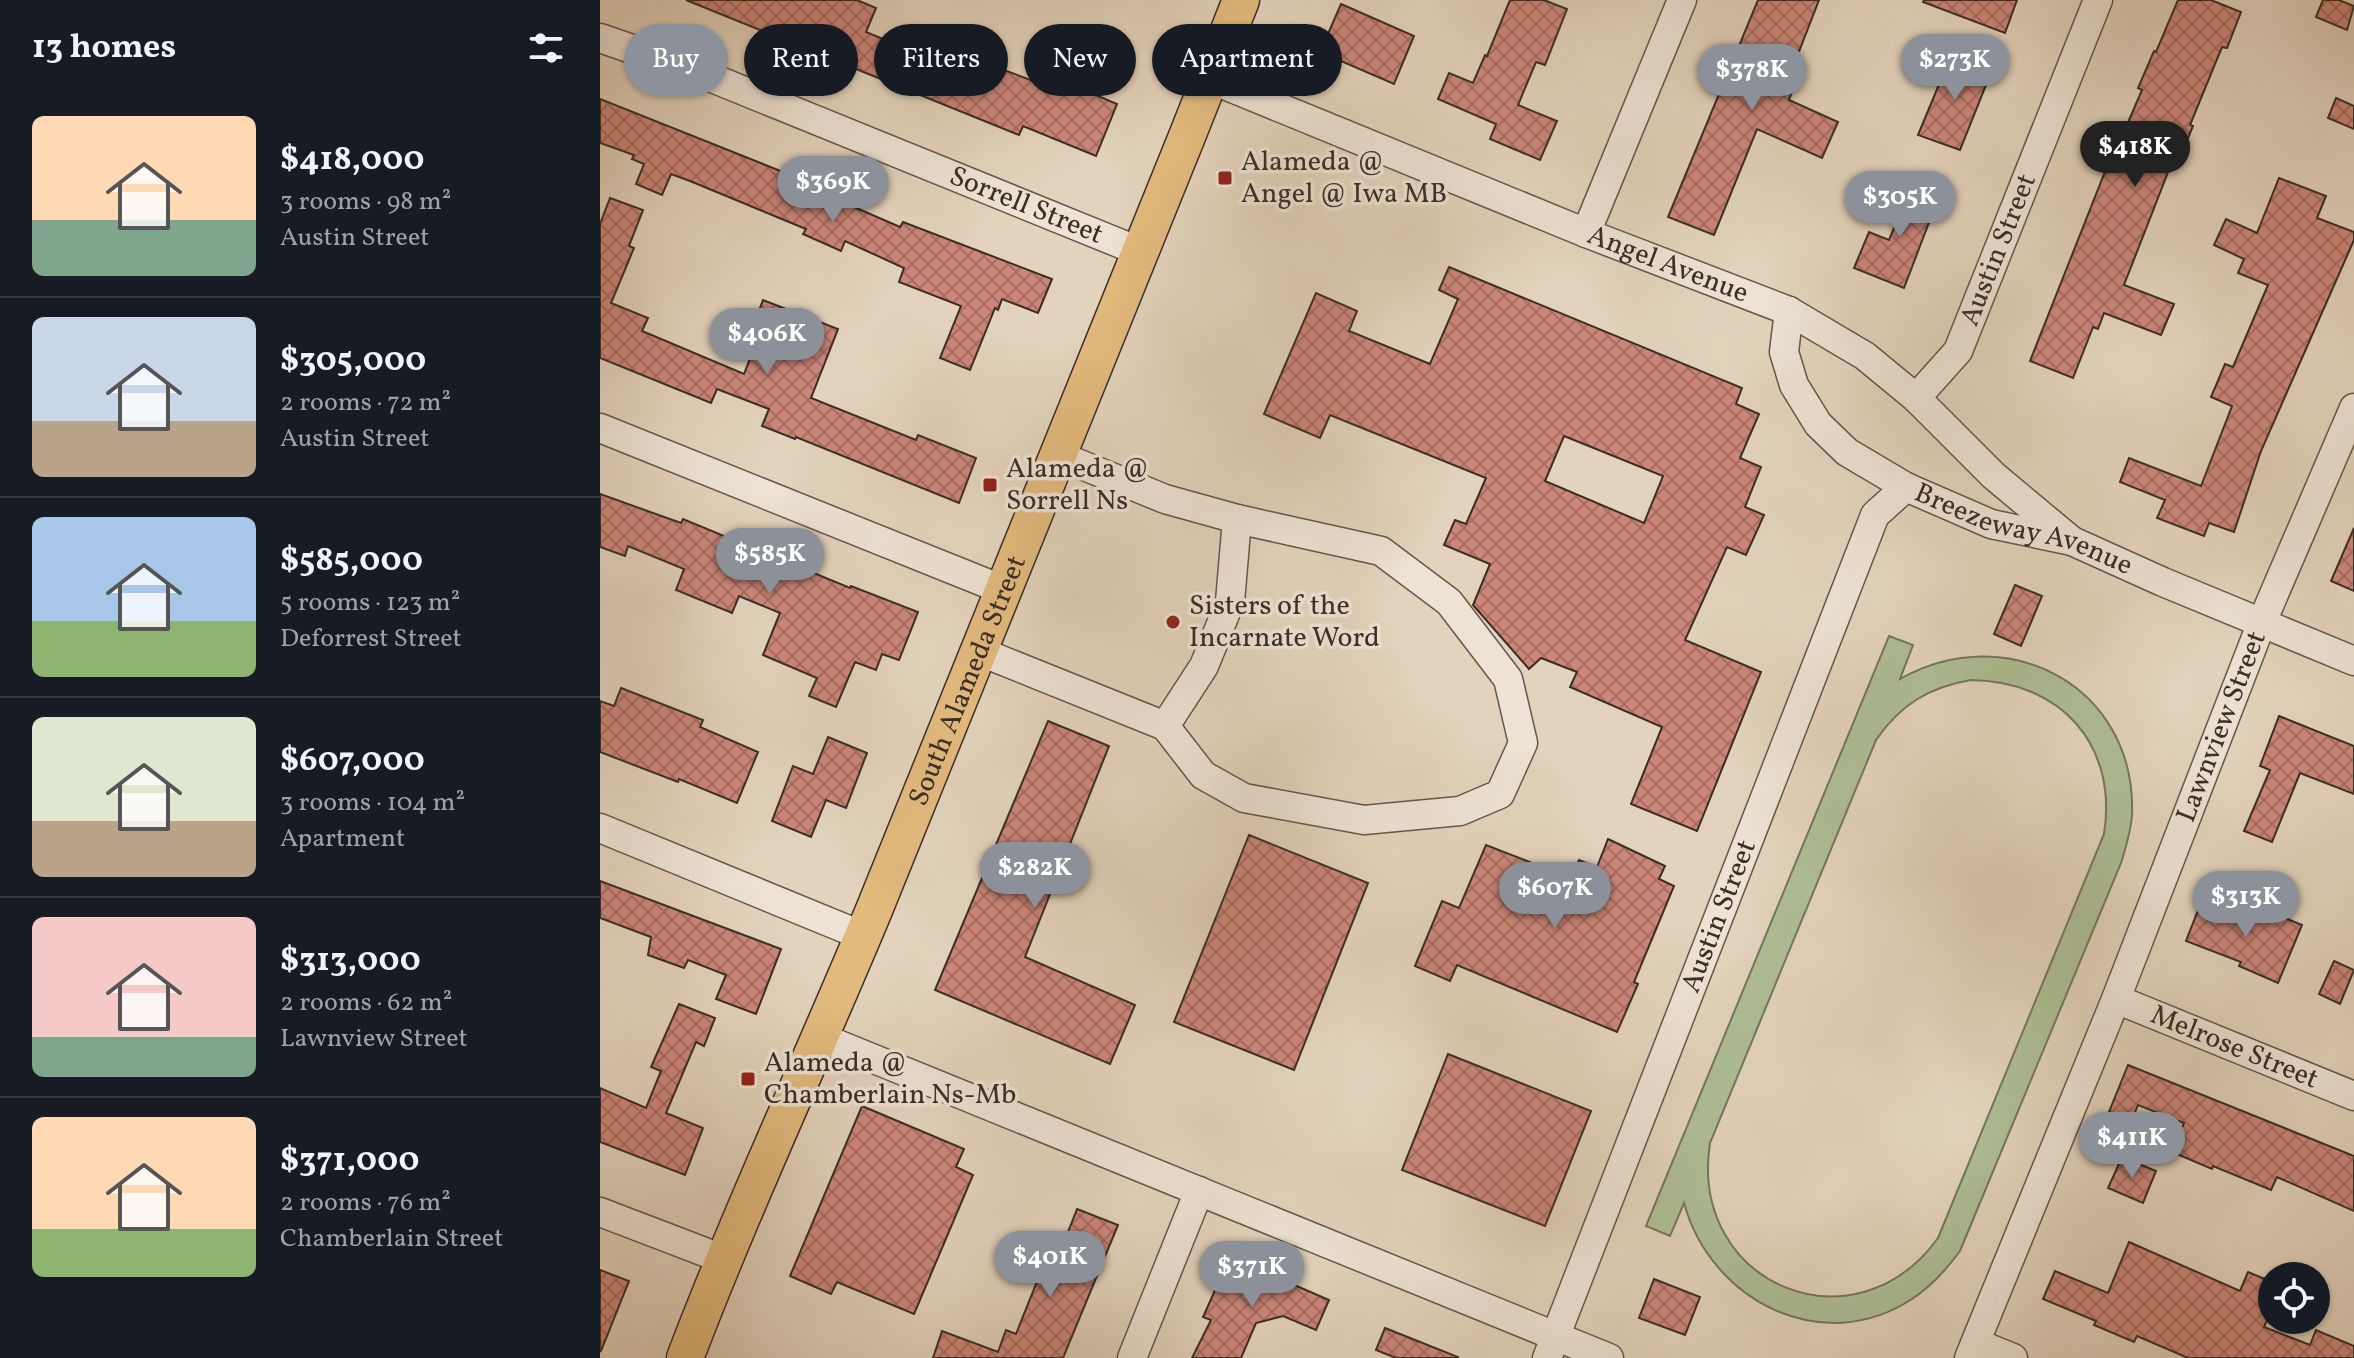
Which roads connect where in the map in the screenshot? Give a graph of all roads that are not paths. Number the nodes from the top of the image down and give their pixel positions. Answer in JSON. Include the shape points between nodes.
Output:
{"nodes":[{"id":1,"x":1241,"y":0,"type":"edge"},
{"id":2,"x":1682,"y":0,"type":"edge"},
{"id":3,"x":2098,"y":0,"type":"edge"},
{"id":4,"x":1232,"y":24,"type":"edge"},
{"id":5,"x":600,"y":38,"type":"edge"},
{"id":6,"x":1203,"y":96,"type":"edge"},
{"id":7,"x":1252,"y":96,"type":"edge"},
{"id":8,"x":1586,"y":233,"type":"junction"},
{"id":9,"x":1141,"y":252,"type":"junction"},
{"id":10,"x":1789,"y":311,"type":"junction"},
{"id":11,"x":1916,"y":398,"type":"junction"},
{"id":12,"x":2354,"y":408,"type":"edge"},
{"id":13,"x":600,"y":428,"type":"edge"},
{"id":14,"x":1060,"y":456,"type":"junction"},
{"id":15,"x":1906,"y":487,"type":"junction"},
{"id":16,"x":1237,"y":519,"type":"junction"},
{"id":17,"x":2072,"y":541,"type":"junction"},
{"id":18,"x":1006,"y":591,"type":"junction"},
{"id":19,"x":2262,"y":622,"type":"junction"},
{"id":20,"x":981,"y":652,"type":"junction"},
{"id":21,"x":2354,"y":661,"type":"edge"},
{"id":22,"x":1165,"y":726,"type":"junction"},
{"id":23,"x":600,"y":828,"type":"edge"},
{"id":24,"x":863,"y":936,"type":"junction"},
{"id":25,"x":2116,"y":999,"type":"junction"},
{"id":26,"x":820,"y":1037,"type":"junction"},
{"id":27,"x":2354,"y":1096,"type":"edge"},
{"id":28,"x":1199,"y":1191,"type":"junction"},
{"id":29,"x":600,"y":1212,"type":"edge"},
{"id":30,"x":723,"y":1259,"type":"junction"},
{"id":31,"x":1552,"y":1347,"type":"edge"},
{"id":32,"x":1973,"y":1351,"type":"edge"},
{"id":33,"x":685,"y":1358,"type":"edge"},
{"id":34,"x":1132,"y":1358,"type":"edge"},
{"id":35,"x":1609,"y":1358,"type":"edge"},
{"id":36,"x":2013,"y":1358,"type":"edge"}],
"edges":[{"from":1,"to":4,"type":"main road","name":"South Alameda Street"},
{"from":2,"to":8,"type":"street"},
{"from":3,"to":11,"type":"street","name":"Austin Street","via":[[1958,351]]},
{"from":5,"to":9,"type":"street","name":"Sorrell Street","via":[[690,69]]},
{"from":6,"to":9,"type":"main road","name":"South Alameda Street"},
{"from":7,"to":8,"type":"street","name":"Angel Avenue"},
{"from":8,"to":10,"type":"street","name":"Angel Avenue"},
{"from":9,"to":14,"type":"main road","name":"South Alameda Street"},
{"from":10,"to":11,"type":"street","name":"Angel Avenue","via":[[1865,356]]},
{"from":10,"to":15,"type":"street","name":"Breezeway Avenue","via":[[1784,352],[1794,385],[1818,424],[1847,452]]},
{"from":11,"to":17,"type":"street","name":"Angel Avenue","via":[[1994,476]]},
{"from":12,"to":19,"type":"street","name":"Lawnview Street"},
{"from":13,"to":18,"type":"street"},
{"from":14,"to":16,"type":"street","via":[[1165,499]]},
{"from":14,"to":18,"type":"main road","name":"South Alameda Street"},
{"from":15,"to":17,"type":"street","name":"Breezeway Avenue","via":[[1991,524]]},
{"from":15,"to":31,"type":"street","name":"Austin Street","via":[[1875,515]]},
{"from":16,"to":22,"type":"street","via":[[1230,602],[1204,666]]},
{"from":16,"to":22,"type":"street","via":[[1381,551],[1449,602],[1508,679],[1523,743],[1500,794],[1460,811],[1364,820],[1244,798],[1203,775]]},
{"from":17,"to":19,"type":"street","name":"Breezeway Avenue"},
{"from":18,"to":20,"type":"main road","name":"South Alameda Street"},
{"from":19,"to":21,"type":"street","name":"Breezeway Avenue"},
{"from":19,"to":25,"type":"street","name":"Lawnview Street"},
{"from":20,"to":22,"type":"street"},
{"from":20,"to":24,"type":"main road","name":"South Alameda Street"},
{"from":23,"to":24,"type":"street"},
{"from":24,"to":26,"type":"main road","name":"South Alameda Street"},
{"from":25,"to":27,"type":"street","name":"Melrose Street"},
{"from":25,"to":32,"type":"street","name":"Lawnview Street"},
{"from":26,"to":28,"type":"street"},
{"from":26,"to":30,"type":"main road","name":"South Alameda Street"},
{"from":28,"to":31,"type":"street"},
{"from":28,"to":34,"type":"street"},
{"from":29,"to":30,"type":"street"},
{"from":30,"to":33,"type":"main road","name":"South Alameda Street"},
{"from":31,"to":35,"type":"street"},
{"from":32,"to":36,"type":"street"}]}
